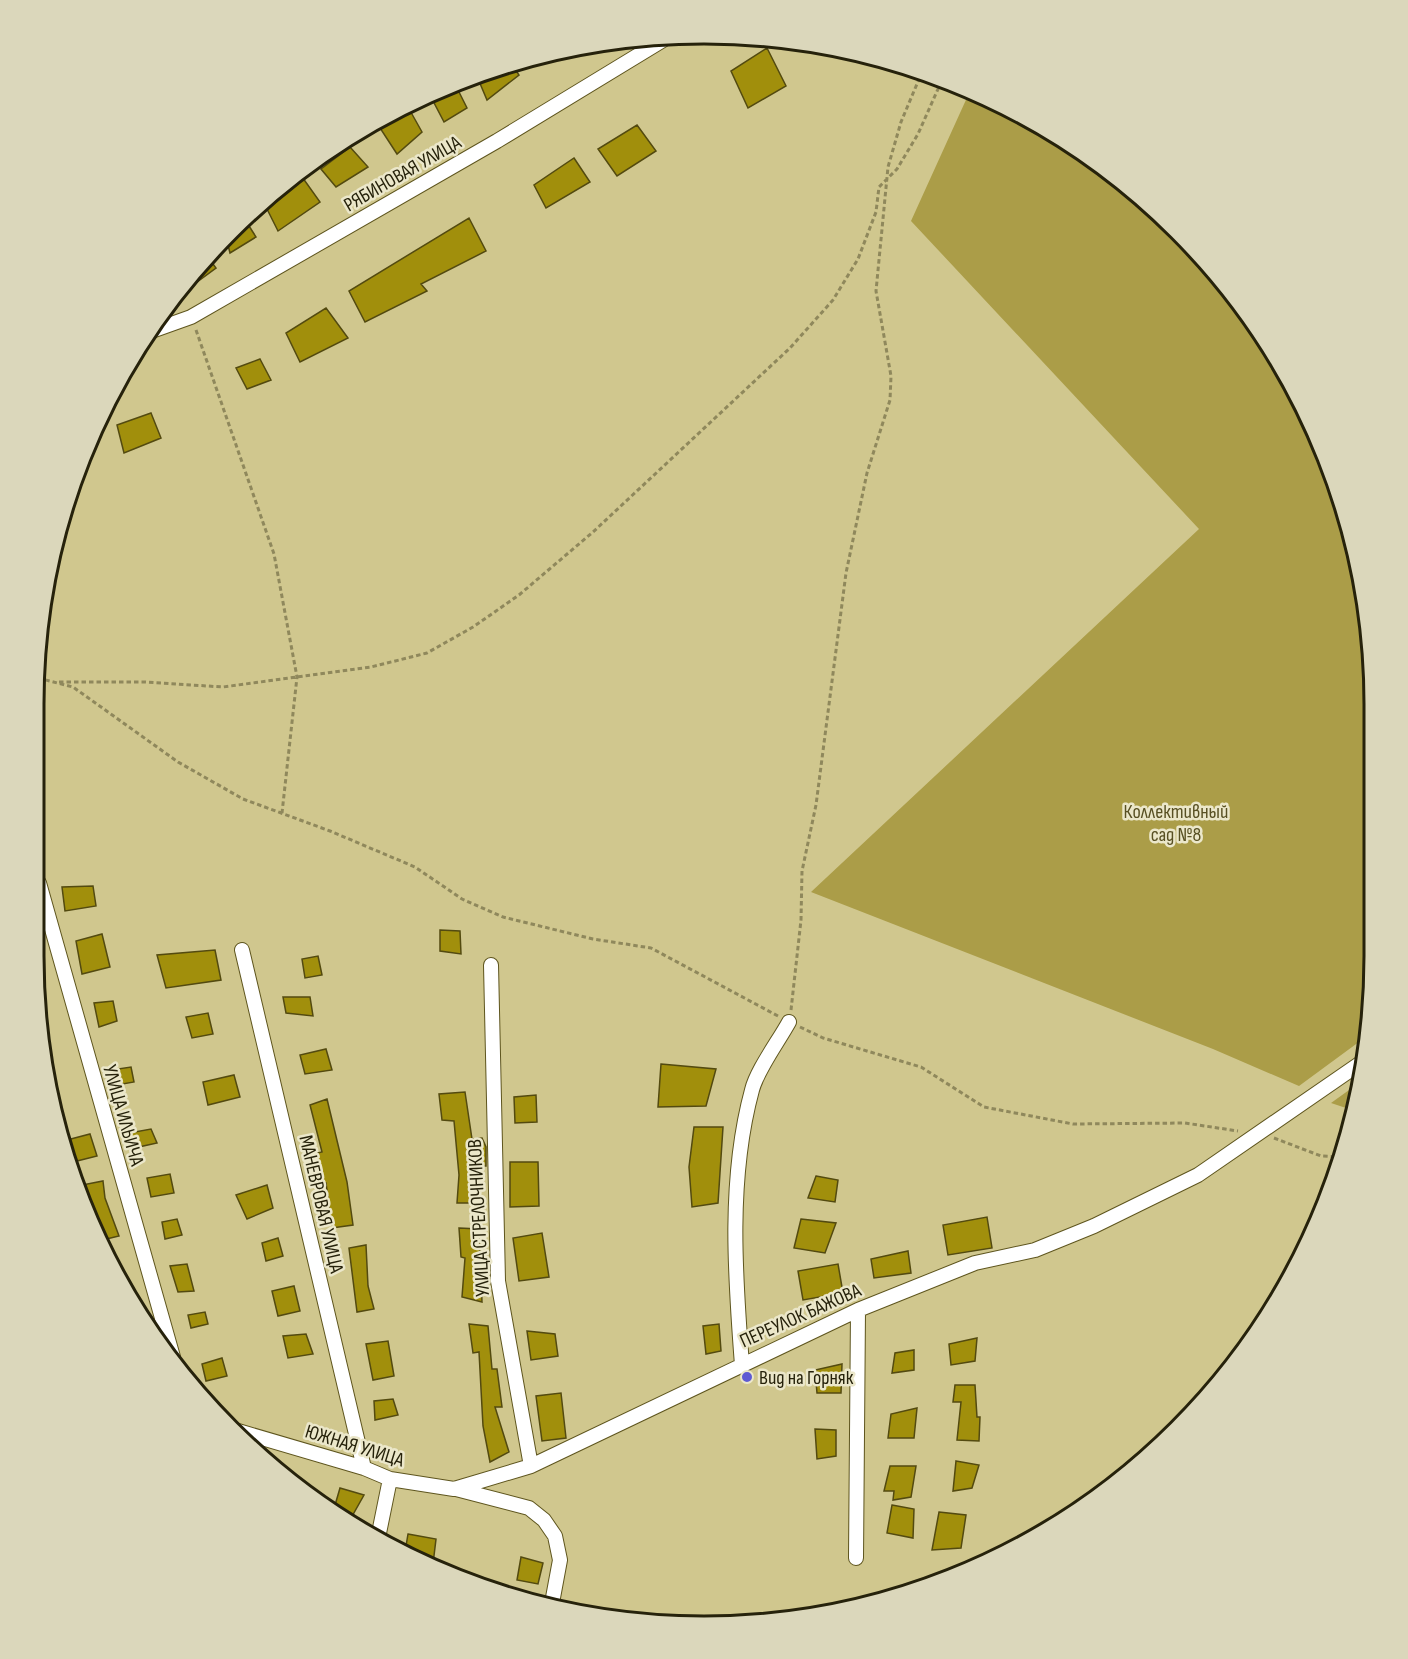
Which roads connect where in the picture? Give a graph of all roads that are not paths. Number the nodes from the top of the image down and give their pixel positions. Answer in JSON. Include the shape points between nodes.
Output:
{"nodes":[{"id":1,"x":654,"y":46,"type":"edge"},
{"id":2,"x":162,"y":327,"type":"edge"},
{"id":3,"x":44,"y":901,"type":"edge"},
{"id":4,"x":242,"y":950,"type":"dead end"},
{"id":5,"x":491,"y":965,"type":"dead end"},
{"id":6,"x":789,"y":1022,"type":"road end"},
{"id":7,"x":1355,"y":1067,"type":"edge"},
{"id":8,"x":858,"y":1310,"type":"junction"},
{"id":9,"x":168,"y":1341,"type":"edge"},
{"id":10,"x":742,"y":1365,"type":"junction"},
{"id":11,"x":251,"y":1435,"type":"edge"},
{"id":12,"x":531,"y":1466,"type":"junction"},
{"id":13,"x":364,"y":1468,"type":"junction"},
{"id":14,"x":390,"y":1479,"type":"junction"},
{"id":15,"x":454,"y":1489,"type":"junction"},
{"id":16,"x":380,"y":1530,"type":"edge"},
{"id":17,"x":856,"y":1558,"type":"dead end"},
{"id":18,"x":553,"y":1598,"type":"edge"}],
"edges":[{"from":1,"to":2,"type":"street","name":"РЯБИНОВАЯ УЛИЦА","via":[[191,317]]},
{"from":3,"to":9,"type":"street","name":"УЛИЦА ИЛЬИЧА"},
{"from":4,"to":13,"type":"street","name":"МАНЕВРОВАЯ УЛИЦА"},
{"from":5,"to":12,"type":"street","name":"УЛИЦА СТРЕЛОЧНИКОВ","via":[[498,1281]]},
{"from":6,"to":10,"type":"street","name":"ПЕРЕУЛОК БАЖОВА","via":[[752,1088],[741,1151],[736,1238]]},
{"from":7,"to":8,"type":"street","name":"ПЕРЕУЛОК БАЖОВА","via":[[1198,1176],[1035,1250],[975,1263]]},
{"from":8,"to":10,"type":"street","name":"ПЕРЕУЛОК БАЖОВА"},
{"from":8,"to":17,"type":"street"},
{"from":10,"to":12,"type":"street","name":"ЮЖНАЯ УЛИЦА"},
{"from":11,"to":13,"type":"street","name":"ЮЖНАЯ УЛИЦА"},
{"from":12,"to":15,"type":"street","name":"ЮЖНАЯ УЛИЦА"},
{"from":13,"to":14,"type":"street","name":"ЮЖНАЯ УЛИЦА"},
{"from":14,"to":15,"type":"street","name":"ЮЖНАЯ УЛИЦА"},
{"from":14,"to":16,"type":"street"},
{"from":15,"to":18,"type":"street","via":[[529,1508],[544,1520],[555,1536],[560,1560]]}]}
